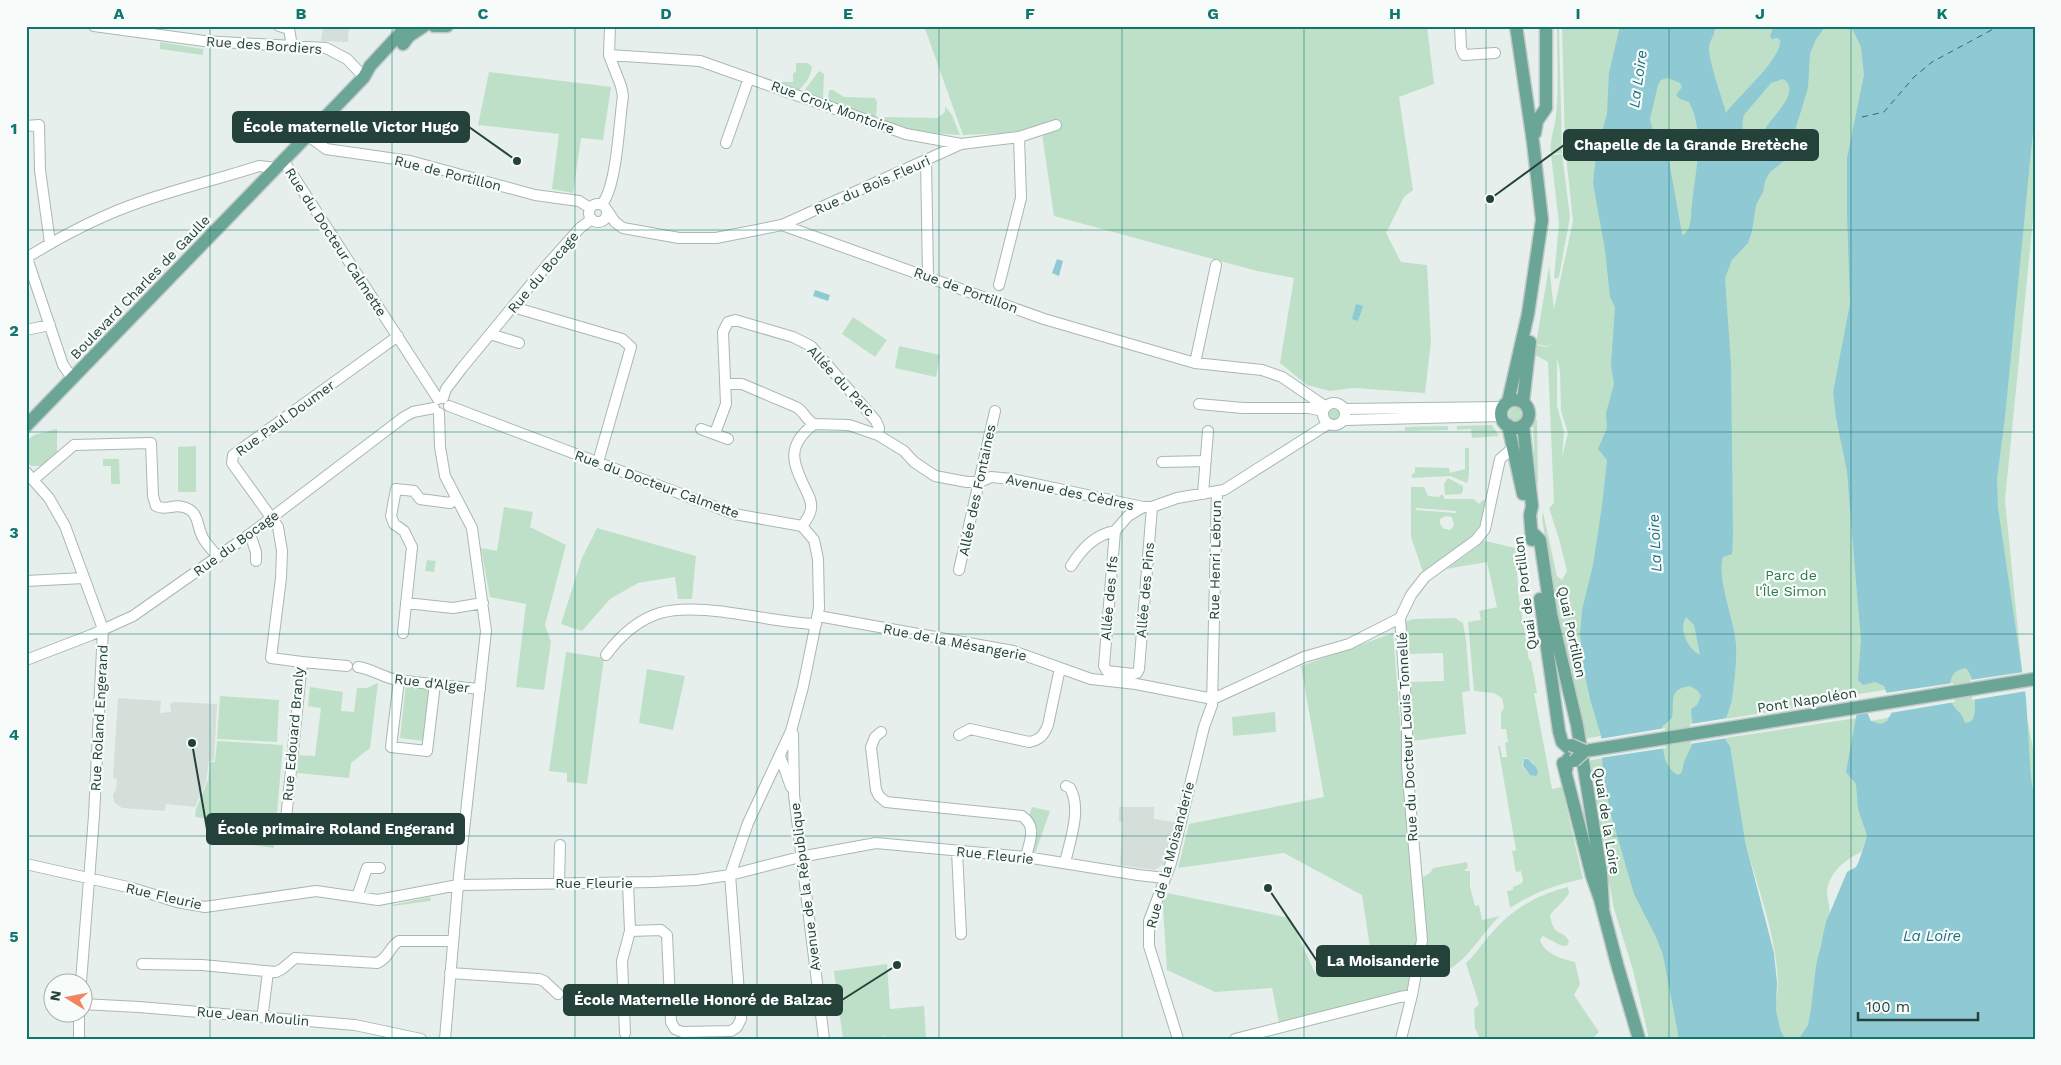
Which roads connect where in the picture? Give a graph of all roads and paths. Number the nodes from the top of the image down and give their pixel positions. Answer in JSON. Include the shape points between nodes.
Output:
{"nodes":[{"id":1,"x":94,"y":26,"type":"edge"},
{"id":2,"x":279,"y":26,"type":"edge"},
{"id":3,"x":408,"y":26,"type":"edge"},
{"id":4,"x":424,"y":26,"type":"edge"},
{"id":5,"x":434,"y":26,"type":"edge"},
{"id":6,"x":447,"y":26,"type":"edge"},
{"id":7,"x":610,"y":26,"type":"edge"},
{"id":8,"x":1460,"y":26,"type":"edge"},
{"id":9,"x":1516,"y":26,"type":"edge"},
{"id":10,"x":1546,"y":26,"type":"edge"},
{"id":11,"x":170,"y":31,"type":"edge"},
{"id":12,"x":292,"y":46,"type":"junction"},
{"id":13,"x":1495,"y":53,"type":"dead end"},
{"id":14,"x":609,"y":55,"type":"junction"},
{"id":15,"x":364,"y":77,"type":"junction"},
{"id":16,"x":749,"y":78,"type":"junction"},
{"id":17,"x":1545,"y":95,"type":"junction"},
{"id":18,"x":1530,"y":120,"type":"junction"},
{"id":19,"x":1056,"y":125,"type":"dead end"},
{"id":20,"x":26,"y":126,"type":"edge"},
{"id":21,"x":307,"y":135,"type":"junction"},
{"id":22,"x":1019,"y":137,"type":"junction"},
{"id":23,"x":1533,"y":142,"type":"junction"},
{"id":24,"x":726,"y":143,"type":"dead end"},
{"id":25,"x":961,"y":144,"type":"junction"},
{"id":26,"x":926,"y":160,"type":"junction"},
{"id":27,"x":280,"y":164,"type":"junction"},
{"id":28,"x":605,"y":207,"type":"junction"},
{"id":29,"x":590,"y":208,"type":"junction"},
{"id":30,"x":592,"y":219,"type":"junction"},
{"id":31,"x":782,"y":225,"type":"junction"},
{"id":32,"x":50,"y":243,"type":"junction"},
{"id":33,"x":27,"y":258,"type":"edge"},
{"id":34,"x":1216,"y":265,"type":"dead end"},
{"id":35,"x":928,"y":276,"type":"junction"},
{"id":36,"x":999,"y":285,"type":"dead end"},
{"id":37,"x":513,"y":307,"type":"junction"},
{"id":38,"x":1528,"y":314,"type":"junction"},
{"id":39,"x":50,"y":326,"type":"junction"},
{"id":40,"x":26,"y":330,"type":"edge"},
{"id":41,"x":490,"y":334,"type":"junction"},
{"id":42,"x":398,"y":336,"type":"junction"},
{"id":43,"x":519,"y":343,"type":"dead end"},
{"id":44,"x":1194,"y":363,"type":"junction"},
{"id":45,"x":73,"y":378,"type":"junction"},
{"id":46,"x":726,"y":384,"type":"junction"},
{"id":47,"x":1523,"y":402,"type":"junction"},
{"id":48,"x":1199,"y":404,"type":"dead end"},
{"id":49,"x":440,"y":405,"type":"junction"},
{"id":50,"x":1325,"y":409,"type":"junction"},
{"id":51,"x":995,"y":411,"type":"dead end"},
{"id":52,"x":1505,"y":413,"type":"junction"},
{"id":53,"x":1344,"y":415,"type":"junction"},
{"id":54,"x":814,"y":424,"type":"junction"},
{"id":55,"x":1328,"y":424,"type":"junction"},
{"id":56,"x":1523,"y":425,"type":"junction"},
{"id":57,"x":26,"y":426,"type":"edge"},
{"id":58,"x":701,"y":429,"type":"dead end"},
{"id":59,"x":1208,"y":431,"type":"dead end"},
{"id":60,"x":715,"y":434,"type":"junction"},
{"id":61,"x":878,"y":435,"type":"junction"},
{"id":62,"x":728,"y":439,"type":"dead end"},
{"id":63,"x":1514,"y":447,"type":"junction"},
{"id":64,"x":1206,"y":461,"type":"junction"},
{"id":65,"x":598,"y":462,"type":"junction"},
{"id":66,"x":1162,"y":462,"type":"dead end"},
{"id":67,"x":30,"y":476,"type":"edge"},
{"id":68,"x":980,"y":482,"type":"junction"},
{"id":69,"x":1217,"y":492,"type":"junction"},
{"id":70,"x":1204,"y":494,"type":"junction"},
{"id":71,"x":456,"y":499,"type":"junction"},
{"id":72,"x":1147,"y":507,"type":"junction"},
{"id":73,"x":1531,"y":511,"type":"junction"},
{"id":74,"x":272,"y":517,"type":"junction"},
{"id":75,"x":802,"y":526,"type":"junction"},
{"id":76,"x":1115,"y":531,"type":"junction"},
{"id":77,"x":1532,"y":532,"type":"junction"},
{"id":78,"x":250,"y":534,"type":"junction"},
{"id":79,"x":218,"y":557,"type":"junction"},
{"id":80,"x":256,"y":561,"type":"dead end"},
{"id":81,"x":1071,"y":566,"type":"dead end"},
{"id":82,"x":960,"y":570,"type":"dead end"},
{"id":83,"x":84,"y":578,"type":"junction"},
{"id":84,"x":26,"y":581,"type":"edge"},
{"id":85,"x":406,"y":603,"type":"junction"},
{"id":86,"x":482,"y":603,"type":"junction"},
{"id":87,"x":1400,"y":618,"type":"junction"},
{"id":88,"x":817,"y":620,"type":"junction"},
{"id":89,"x":103,"y":629,"type":"junction"},
{"id":90,"x":403,"y":633,"type":"dead end"},
{"id":91,"x":606,"y":655,"type":"dead end"},
{"id":92,"x":26,"y":660,"type":"edge"},
{"id":93,"x":302,"y":662,"type":"junction"},
{"id":94,"x":347,"y":666,"type":"dead end"},
{"id":95,"x":358,"y":667,"type":"dead end"},
{"id":96,"x":1060,"y":668,"type":"junction"},
{"id":97,"x":1137,"y":673,"type":"joint"},
{"id":98,"x":2035,"y":679,"type":"edge"},
{"id":99,"x":399,"y":680,"type":"junction"},
{"id":100,"x":435,"y":684,"type":"junction"},
{"id":101,"x":480,"y":689,"type":"junction"},
{"id":102,"x":1553,"y":694,"type":"junction"},
{"id":103,"x":1213,"y":699,"type":"junction"},
{"id":104,"x":791,"y":731,"type":"junction"},
{"id":105,"x":881,"y":732,"type":"dead end"},
{"id":106,"x":959,"y":735,"type":"dead end"},
{"id":107,"x":1575,"y":753,"type":"junction"},
{"id":108,"x":780,"y":756,"type":"junction"},
{"id":109,"x":1066,"y":786,"type":"dead end"},
{"id":110,"x":794,"y":795,"type":"junction"},
{"id":111,"x":285,"y":829,"type":"dead end"},
{"id":112,"x":560,"y":845,"type":"dead end"},
{"id":113,"x":957,"y":851,"type":"junction"},
{"id":114,"x":1026,"y":857,"type":"junction"},
{"id":115,"x":800,"y":858,"type":"junction"},
{"id":116,"x":1065,"y":863,"type":"junction"},
{"id":117,"x":26,"y":864,"type":"edge"},
{"id":118,"x":380,"y":868,"type":"dead end"},
{"id":119,"x":730,"y":875,"type":"junction"},
{"id":120,"x":90,"y":878,"type":"junction"},
{"id":121,"x":1165,"y":878,"type":"junction"},
{"id":122,"x":559,"y":883,"type":"junction"},
{"id":123,"x":628,"y":883,"type":"junction"},
{"id":124,"x":458,"y":885,"type":"junction"},
{"id":125,"x":357,"y":897,"type":"junction"},
{"id":126,"x":1603,"y":908,"type":"junction"},
{"id":127,"x":630,"y":931,"type":"junction"},
{"id":128,"x":961,"y":934,"type":"dead end"},
{"id":129,"x":453,"y":942,"type":"junction"},
{"id":130,"x":142,"y":964,"type":"dead end"},
{"id":131,"x":82,"y":972,"type":"edge"},
{"id":132,"x":268,"y":972,"type":"junction"},
{"id":133,"x":450,"y":973,"type":"junction"},
{"id":134,"x":558,"y":994,"type":"dead end"},
{"id":135,"x":1412,"y":995,"type":"junction"},
{"id":136,"x":92,"y":1005,"type":"edge"},
{"id":137,"x":263,"y":1012,"type":"dead end"},
{"id":138,"x":79,"y":1022,"type":"edge"},
{"id":139,"x":625,"y":1033,"type":"dead end"},
{"id":140,"x":79,"y":1039,"type":"edge"},
{"id":141,"x":422,"y":1039,"type":"edge"},
{"id":142,"x":445,"y":1039,"type":"edge"},
{"id":143,"x":824,"y":1039,"type":"edge"},
{"id":144,"x":1178,"y":1039,"type":"edge"},
{"id":145,"x":1235,"y":1039,"type":"edge"},
{"id":146,"x":1401,"y":1039,"type":"edge"},
{"id":147,"x":1639,"y":1039,"type":"edge"}],
"edges":[{"from":1,"to":11,"type":"street","name":"Rue des Bordiers"},
{"from":2,"to":12,"type":"street","via":[[289,29]]},
{"from":3,"to":15,"type":"main road","via":[[370,66]]},
{"from":4,"to":15,"type":"main road","via":[[376,71]]},
{"from":5,"to":6,"type":"main road"},
{"from":7,"to":14,"type":"street"},
{"from":8,"to":13,"type":"street","via":[[1464,55]]},
{"from":9,"to":18,"type":"main road","name":"Quai de Portillon"},
{"from":10,"to":17,"type":"main road","name":"Quai de Portillon"},
{"from":11,"to":12,"type":"street","name":"Rue des Bordiers","via":[[208,41]]},
{"from":12,"to":15,"type":"street","name":"Rue des Bordiers","via":[[333,51],[347,59]]},
{"from":14,"to":16,"type":"street","name":"Rue Croix Montoire","via":[[700,61]]},
{"from":14,"to":28,"type":"street","via":[[623,96]]},
{"from":15,"to":21,"type":"main road","name":"Boulevard Charles de Gaulle"},
{"from":16,"to":24,"type":"street"},
{"from":16,"to":25,"type":"street","name":"Rue Croix Montoire","via":[[906,134]]},
{"from":17,"to":18,"type":"main road","name":"Quai de Portillon","via":[[1542,106]]},
{"from":17,"to":23,"type":"main road","name":"Quai de Portillon","via":[[1546,108],[1537,121]]},
{"from":18,"to":23,"type":"main road","name":"Quai de Portillon"},
{"from":19,"to":22,"type":"street","name":"Rue Croix Montoire"},
{"from":20,"to":32,"type":"street","via":[[39,125],[40,170]]},
{"from":21,"to":27,"type":"main road","name":"Boulevard Charles de Gaulle"},
{"from":21,"to":29,"type":"street","name":"Rue de Portillon","via":[[326,149],[410,161],[535,195],[580,201]]},
{"from":22,"to":25,"type":"street","name":"Rue Croix Montoire"},
{"from":22,"to":36,"type":"street","via":[[1021,198]]},
{"from":23,"to":38,"type":"main road","name":"Quai de Portillon","via":[[1542,220]]},
{"from":25,"to":26,"type":"street","name":"Rue du Bois Fleuri"},
{"from":26,"to":31,"type":"street","name":"Rue du Bois Fleuri"},
{"from":26,"to":35,"type":"street"},
{"from":27,"to":32,"type":"street","via":[[259,166],[153,198],[107,215]]},
{"from":27,"to":42,"type":"street","name":"Rue du Docteur Calmette"},
{"from":27,"to":45,"type":"main road","name":"Boulevard Charles de Gaulle"},
{"from":28,"to":29,"type":"street","via":[[597,204]]},
{"from":28,"to":30,"type":"street","via":[[607,216],[603,220],[597,222]]},
{"from":28,"to":31,"type":"street","via":[[623,228],[679,238],[716,238]]},
{"from":29,"to":30,"type":"street"},
{"from":30,"to":37,"type":"street","name":"Rue du Bocage","via":[[580,228]]},
{"from":31,"to":35,"type":"street","name":"Rue de Portillon"},
{"from":32,"to":33,"type":"street"},
{"from":33,"to":39,"type":"street"},
{"from":34,"to":44,"type":"street"},
{"from":35,"to":44,"type":"street","name":"Rue de Portillon","via":[[1044,319]]},
{"from":37,"to":41,"type":"street","name":"Rue du Bocage"},
{"from":37,"to":65,"type":"street","via":[[622,339],[631,347]]},
{"from":38,"to":47,"type":"main road","name":"Quai de Portillon","via":[[1530,344]]},
{"from":38,"to":52,"type":"main road","name":"Quai de Portillon"},
{"from":39,"to":40,"type":"street"},
{"from":39,"to":45,"type":"street","via":[[63,364]]},
{"from":41,"to":43,"type":"street"},
{"from":41,"to":49,"type":"street","name":"Rue du Bocage","via":[[446,389]]},
{"from":42,"to":49,"type":"street","name":"Rue du Docteur Calmette"},
{"from":42,"to":74,"type":"street","name":"Rue Paul Doumer","via":[[233,455],[232,463]]},
{"from":44,"to":50,"type":"street","name":"Rue de Portillon","via":[[1249,368],[1282,377]]},
{"from":45,"to":57,"type":"main road","name":"Boulevard Charles de Gaulle"},
{"from":46,"to":54,"type":"street","via":[[742,384],[796,407]]},
{"from":46,"to":60,"type":"street","name":"Allée du Parc","via":[[726,404]]},
{"from":46,"to":61,"type":"street","name":"Allée du Parc","via":[[723,332],[728,322],[735,320],[793,337],[811,346],[876,420]]},
{"from":47,"to":52,"type":"main road","via":[[1516,400]]},
{"from":47,"to":56,"type":"main road","via":[[1529,413]]},
{"from":48,"to":50,"type":"street"},
{"from":49,"to":65,"type":"street","name":"Rue du Docteur Calmette"},
{"from":49,"to":71,"type":"street","via":[[442,464]]},
{"from":49,"to":74,"type":"street","name":"Rue du Bocage","via":[[404,417]]},
{"from":50,"to":53,"type":"street","via":[[1336,403]]},
{"from":50,"to":55,"type":"street","via":[[1324,420]]},
{"from":51,"to":68,"type":"street","name":"Allée des Fontaines"},
{"from":52,"to":53,"type":"street"},
{"from":52,"to":56,"type":"main road","via":[[1515,428]]},
{"from":52,"to":63,"type":"main road","name":"Quai de Portillon"},
{"from":53,"to":55,"type":"street","via":[[1335,425]]},
{"from":54,"to":61,"type":"street","name":"Avenue des Cèdres","via":[[849,425]]},
{"from":54,"to":75,"type":"street","via":[[800,439],[794,455],[794,464],[811,504],[809,516]]},
{"from":55,"to":69,"type":"street","name":"Rue Henri Lebrun"},
{"from":56,"to":73,"type":"main road","name":"Quai de Portillon"},
{"from":58,"to":60,"type":"street"},
{"from":59,"to":64,"type":"street"},
{"from":60,"to":62,"type":"street"},
{"from":61,"to":68,"type":"street","name":"Avenue des Cèdres","via":[[904,451],[932,475]]},
{"from":63,"to":73,"type":"main road","name":"Quai de Portillon","via":[[1525,505]]},
{"from":63,"to":87,"type":"street","name":"Rue du Docteur Louis Tonnellé","via":[[1500,460],[1485,529],[1476,540],[1425,578]]},
{"from":64,"to":66,"type":"street"},
{"from":64,"to":70,"type":"street"},
{"from":65,"to":75,"type":"street","name":"Rue du Docteur Calmette","via":[[734,514]]},
{"from":67,"to":79,"type":"street","via":[[74,445],[150,443],[156,506],[184,507],[191,511],[198,519],[204,540]]},
{"from":67,"to":83,"type":"street","name":"Rue Roland Engerand","via":[[49,498],[65,526]]},
{"from":68,"to":72,"type":"street","name":"Avenue des Cèdres","via":[[990,477],[1012,479]]},
{"from":68,"to":82,"type":"street","name":"Allée des Fontaines"},
{"from":69,"to":70,"type":"street","name":"Avenue des Cèdres"},
{"from":69,"to":103,"type":"street","name":"Rue Henri Lebrun"},
{"from":70,"to":72,"type":"street","name":"Avenue des Cèdres"},
{"from":71,"to":85,"type":"street","via":[[450,503],[420,499],[414,491],[396,489],[391,516],[412,547]]},
{"from":71,"to":86,"type":"street","via":[[472,528]]},
{"from":72,"to":76,"type":"street","via":[[1128,516]]},
{"from":72,"to":97,"type":"street","name":"Allée des Pins"},
{"from":73,"to":77,"type":"main road","name":"Quai de Portillon"},
{"from":74,"to":78,"type":"street","name":"Rue du Bocage"},
{"from":74,"to":93,"type":"street","name":"Rue Edouard Branly","via":[[278,527],[282,560],[271,658]]},
{"from":75,"to":88,"type":"street","via":[[814,540],[818,559]]},
{"from":76,"to":81,"type":"street","via":[[1103,533],[1090,542]]},
{"from":76,"to":97,"type":"street","name":"Allée des Ifs","via":[[1104,666],[1107,671]]},
{"from":77,"to":102,"type":"main road","name":"Quai de Portillon"},
{"from":77,"to":107,"type":"main road","name":"Quai Portillon","via":[[1540,540]]},
{"from":78,"to":79,"type":"street","name":"Rue du Bocage"},
{"from":78,"to":80,"type":"street"},
{"from":79,"to":89,"type":"street","name":"Rue du Bocage","via":[[133,616]]},
{"from":83,"to":84,"type":"street"},
{"from":83,"to":89,"type":"street","name":"Rue Roland Engerand"},
{"from":85,"to":86,"type":"street","via":[[453,608]]},
{"from":85,"to":90,"type":"street"},
{"from":86,"to":101,"type":"street","via":[[486,630]]},
{"from":87,"to":103,"type":"street","via":[[1349,644],[1304,657]]},
{"from":87,"to":135,"type":"street","name":"Rue du Docteur Louis Tonnellé","via":[[1407,766],[1422,940]]},
{"from":88,"to":91,"type":"street","name":"Rue de la Mésangerie","via":[[674,610],[647,618],[621,637]]},
{"from":88,"to":96,"type":"street","name":"Rue de la Mésangerie","via":[[1013,651]]},
{"from":88,"to":104,"type":"street"},
{"from":89,"to":92,"type":"street","name":"Rue du Bocage"},
{"from":89,"to":120,"type":"street","name":"Rue Roland Engerand"},
{"from":93,"to":94,"type":"street"},
{"from":93,"to":111,"type":"street","name":"Rue Edouard Branly"},
{"from":95,"to":99,"type":"street","name":"Rue d'Alger"},
{"from":96,"to":103,"type":"street","name":"Rue de la Mésangerie","via":[[1097,680]]},
{"from":96,"to":106,"type":"street","via":[[1048,725],[1038,740],[1029,742],[970,730]]},
{"from":98,"to":107,"type":"main road","name":"Pont Napoléon"},
{"from":99,"to":100,"type":"street","name":"Rue d'Alger"},
{"from":99,"to":100,"type":"street","via":[[391,747],[427,751]]},
{"from":100,"to":101,"type":"street","name":"Rue d'Alger"},
{"from":101,"to":124,"type":"street"},
{"from":102,"to":107,"type":"main road","name":"Quai de Portillon","via":[[1562,742]]},
{"from":102,"to":107,"type":"main road","name":"Quai de la Loire","via":[[1551,705],[1560,754]]},
{"from":103,"to":121,"type":"street","name":"Rue de la Moisanderie"},
{"from":104,"to":108,"type":"street"},
{"from":104,"to":110,"type":"street","name":"Avenue de la République"},
{"from":105,"to":114,"type":"street","via":[[871,747],[876,790],[882,800],[1022,816],[1032,829]]},
{"from":107,"to":126,"type":"main road","name":"Quai de la Loire","via":[[1601,873]]},
{"from":107,"to":126,"type":"main road","via":[[1571,773]]},
{"from":108,"to":110,"type":"street","name":"Avenue de la République"},
{"from":108,"to":119,"type":"street","via":[[748,823]]},
{"from":109,"to":116,"type":"street","via":[[1074,795],[1076,812]]},
{"from":110,"to":115,"type":"street","name":"Avenue de la République"},
{"from":112,"to":122,"type":"street"},
{"from":113,"to":114,"type":"street","name":"Rue Fleurie"},
{"from":113,"to":115,"type":"street","name":"Rue Fleurie","via":[[876,843]]},
{"from":113,"to":128,"type":"street"},
{"from":114,"to":116,"type":"street","name":"Rue Fleurie"},
{"from":115,"to":119,"type":"street","name":"Rue Fleurie"},
{"from":115,"to":143,"type":"street","name":"Avenue de la République"},
{"from":116,"to":121,"type":"street","name":"Rue Fleurie"},
{"from":117,"to":120,"type":"street","name":"Rue Fleurie"},
{"from":118,"to":125,"type":"street","via":[[367,868]]},
{"from":119,"to":123,"type":"street","name":"Rue Fleurie"},
{"from":119,"to":127,"type":"street","via":[[741,1019],[734,1030],[682,1032],[675,1029],[671,1022],[668,935],[661,930]]},
{"from":120,"to":125,"type":"street","name":"Rue Fleurie","via":[[205,908],[316,891]]},
{"from":120,"to":131,"type":"street","name":"Rue Roland Engerand"},
{"from":121,"to":144,"type":"street","name":"Rue de la Moisanderie","via":[[1149,921],[1148,933]]},
{"from":122,"to":123,"type":"street","name":"Rue Fleurie"},
{"from":122,"to":124,"type":"street","name":"Rue Fleurie"},
{"from":123,"to":127,"type":"street"},
{"from":124,"to":125,"type":"street","name":"Rue Fleurie","via":[[378,900]]},
{"from":124,"to":129,"type":"street"},
{"from":126,"to":147,"type":"main road","name":"Quai de la Loire"},
{"from":127,"to":139,"type":"street","via":[[622,961]]},
{"from":129,"to":132,"type":"street","via":[[399,940],[377,963],[295,958],[280,971]]},
{"from":129,"to":133,"type":"street"},
{"from":130,"to":132,"type":"street"},
{"from":132,"to":137,"type":"street"},
{"from":133,"to":134,"type":"street","via":[[538,979]]},
{"from":133,"to":142,"type":"street"},
{"from":135,"to":145,"type":"street"},
{"from":135,"to":146,"type":"street","name":"Rue du Docteur Louis Tonnellé"},
{"from":136,"to":141,"type":"street","name":"Rue Jean Moulin","via":[[355,1025]]},
{"from":138,"to":140,"type":"street"}]}
